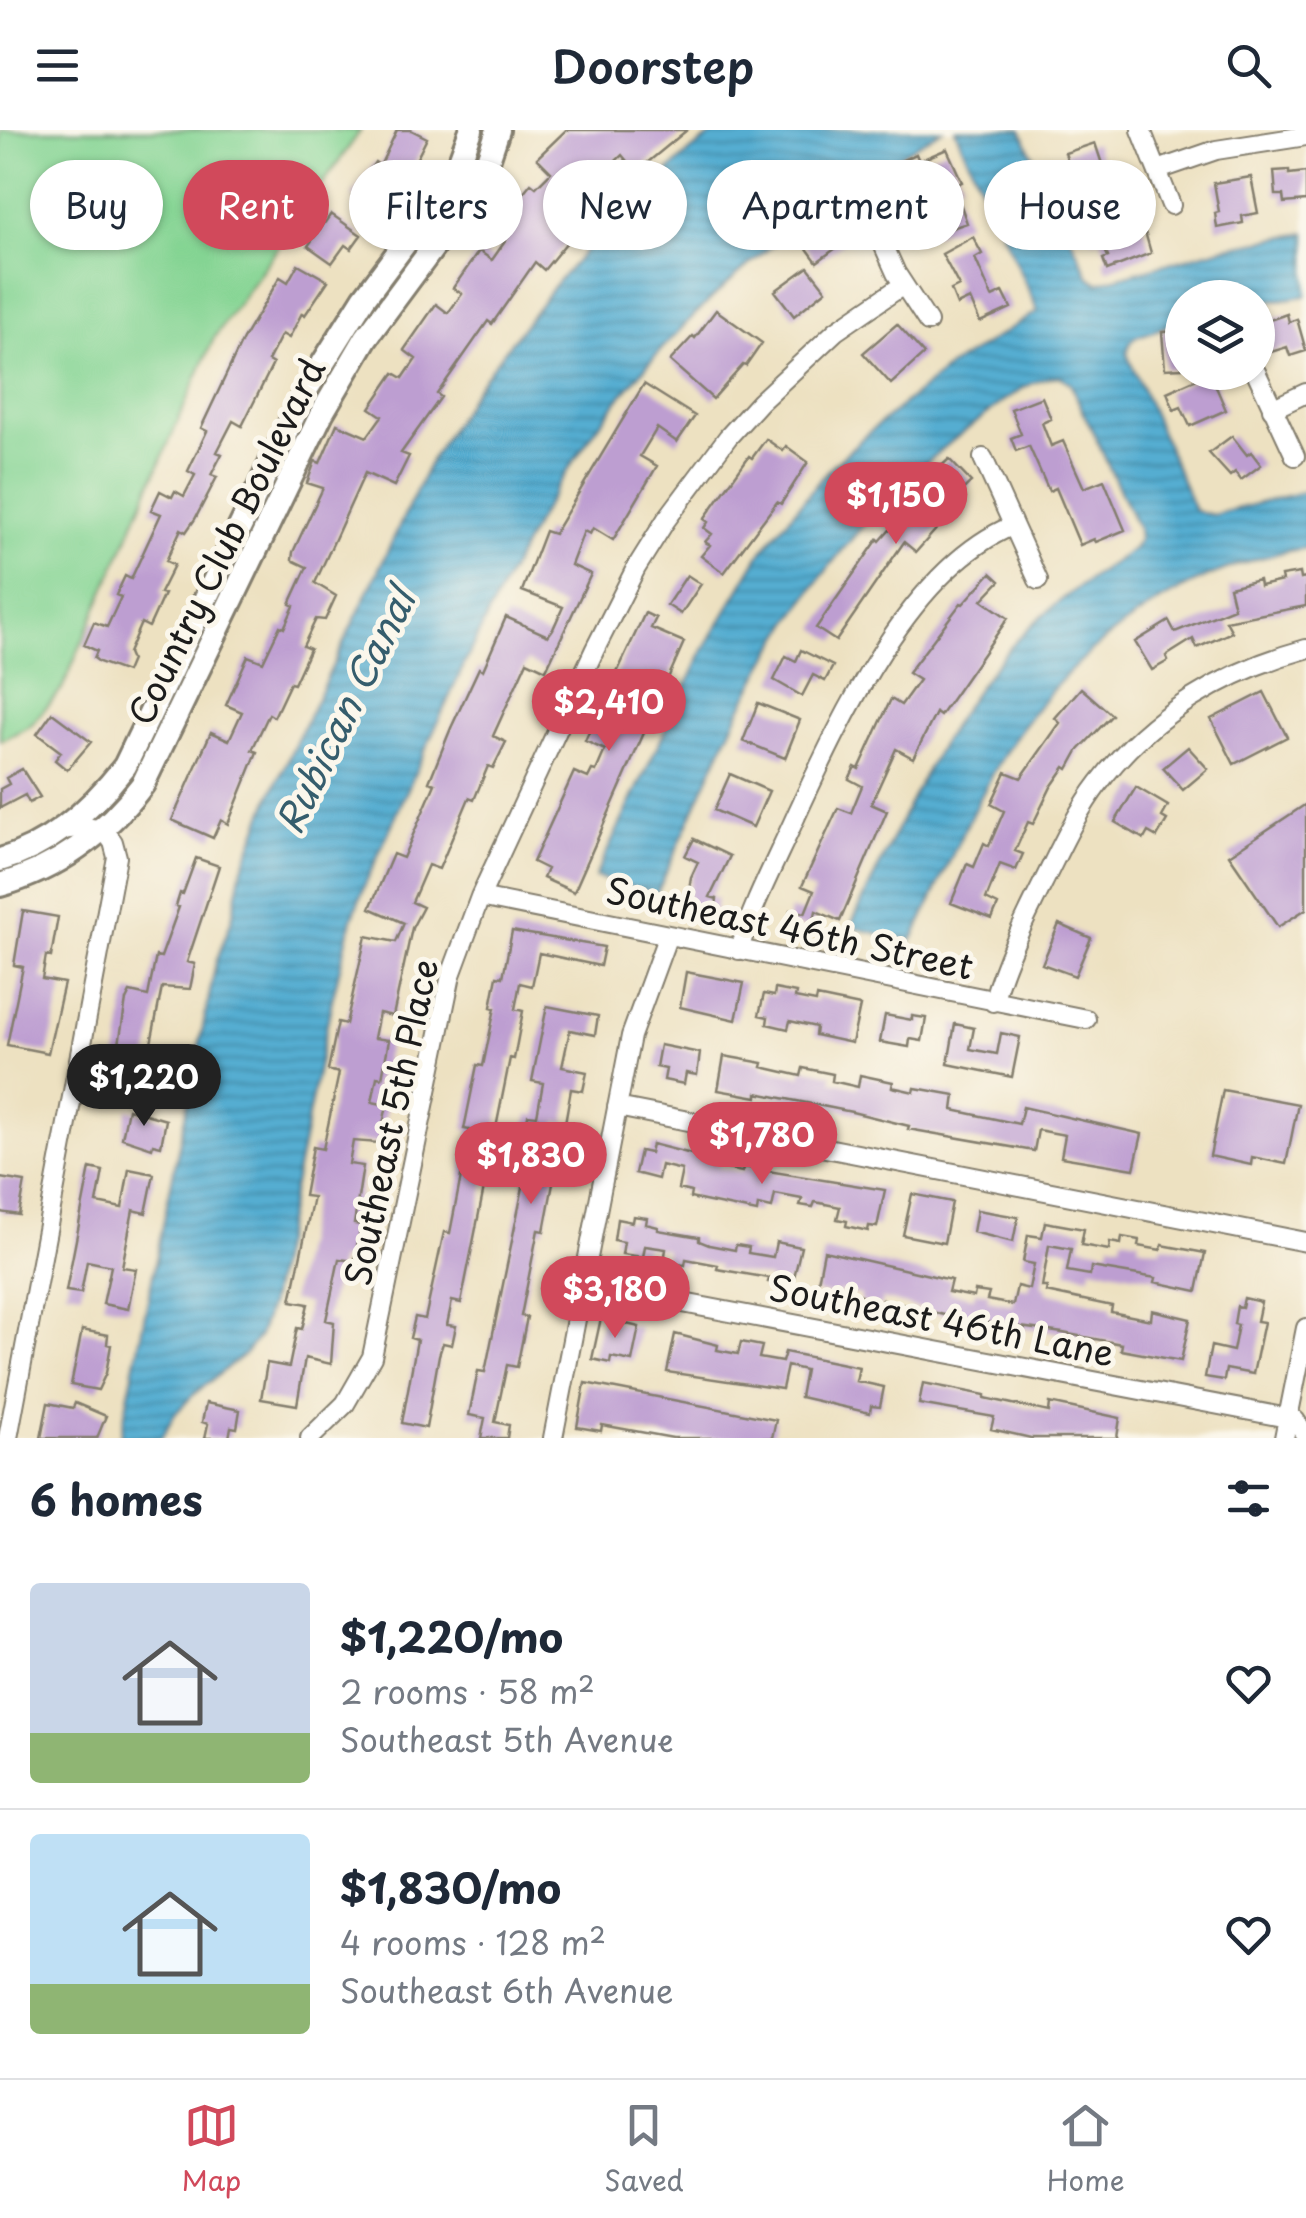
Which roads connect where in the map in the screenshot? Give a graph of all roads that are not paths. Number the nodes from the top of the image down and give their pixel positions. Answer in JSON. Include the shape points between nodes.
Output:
{"nodes":[{"id":1,"x":471,"y":130,"type":"edge"},
{"id":2,"x":498,"y":130,"type":"edge"},
{"id":3,"x":1141,"y":130,"type":"edge"},
{"id":4,"x":1306,"y":136,"type":"edge"},
{"id":5,"x":1158,"y":170,"type":"junction"},
{"id":6,"x":1171,"y":204,"type":"dead end"},
{"id":7,"x":886,"y":250,"type":"edge"},
{"id":8,"x":902,"y":285,"type":"junction"},
{"id":9,"x":928,"y":322,"type":"dead end"},
{"id":10,"x":1264,"y":390,"type":"edge"},
{"id":11,"x":1306,"y":393,"type":"edge"},
{"id":12,"x":1272,"y":409,"type":"junction"},
{"id":13,"x":294,"y":412,"type":"junction"},
{"id":14,"x":316,"y":424,"type":"junction"},
{"id":15,"x":1295,"y":456,"type":"dead end"},
{"id":16,"x":983,"y":458,"type":"dead end"},
{"id":17,"x":1012,"y":526,"type":"junction"},
{"id":18,"x":232,"y":542,"type":"junction"},
{"id":19,"x":254,"y":553,"type":"junction"},
{"id":20,"x":1038,"y":580,"type":"dead end"},
{"id":21,"x":1306,"y":649,"type":"edge"},
{"id":22,"x":104,"y":830,"type":"junction"},
{"id":23,"x":59,"y":831,"type":"junction"},
{"id":24,"x":0,"y":860,"type":"edge"},
{"id":25,"x":0,"y":885,"type":"edge"},
{"id":26,"x":480,"y":898,"type":"junction"},
{"id":27,"x":668,"y":936,"type":"junction"},
{"id":28,"x":739,"y":950,"type":"junction"},
{"id":29,"x":993,"y":1002,"type":"junction"},
{"id":30,"x":1086,"y":1019,"type":"dead end"},
{"id":31,"x":617,"y":1107,"type":"junction"},
{"id":32,"x":1306,"y":1242,"type":"edge"},
{"id":33,"x":583,"y":1284,"type":"junction"},
{"id":34,"x":1306,"y":1328,"type":"edge"},
{"id":35,"x":1288,"y":1418,"type":"junction"},
{"id":36,"x":1306,"y":1436,"type":"edge"},
{"id":37,"x":8,"y":1438,"type":"edge"},
{"id":38,"x":310,"y":1438,"type":"edge"},
{"id":39,"x":552,"y":1438,"type":"edge"},
{"id":40,"x":1284,"y":1438,"type":"edge"}],
"edges":[{"from":1,"to":13,"type":"main road","name":"Country Club Boulevard","via":[[453,179],[364,298]]},
{"from":2,"to":14,"type":"main road","name":"Country Club Boulevard","via":[[472,195],[366,338]]},
{"from":3,"to":5,"type":"street"},
{"from":4,"to":5,"type":"street","via":[[1216,150]]},
{"from":5,"to":6,"type":"street"},
{"from":7,"to":8,"type":"street"},
{"from":8,"to":9,"type":"street"},
{"from":8,"to":26,"type":"street","name":"Southeast 5th Place","via":[[836,331],[760,402],[666,520],[595,648]]},
{"from":10,"to":12,"type":"street"},
{"from":11,"to":12,"type":"street"},
{"from":12,"to":15,"type":"street"},
{"from":13,"to":14,"type":"main road"},
{"from":13,"to":18,"type":"main road","name":"Country Club Boulevard"},
{"from":14,"to":19,"type":"main road","name":"Country Club Boulevard"},
{"from":16,"to":17,"type":"street"},
{"from":17,"to":20,"type":"street"},
{"from":17,"to":28,"type":"street","via":[[966,554],[870,670],[766,878]]},
{"from":18,"to":19,"type":"main road"},
{"from":18,"to":23,"type":"main road","name":"Country Club Boulevard","via":[[133,753],[106,791]]},
{"from":19,"to":22,"type":"main road","name":"Country Club Boulevard","via":[[158,758]]},
{"from":21,"to":29,"type":"street","via":[[1208,688],[1155,724],[1108,772],[1030,908]]},
{"from":22,"to":23,"type":"street"},
{"from":22,"to":25,"type":"main road","name":"Country Club Boulevard","via":[[62,860]]},
{"from":22,"to":37,"type":"street","via":[[117,858]]},
{"from":23,"to":24,"type":"main road","name":"Country Club Boulevard"},
{"from":26,"to":27,"type":"street","name":"Southeast 46th Street"},
{"from":26,"to":38,"type":"street","name":"Southeast 5th Place","via":[[448,987],[372,1357],[345,1404]]},
{"from":27,"to":28,"type":"street","name":"Southeast 46th Street"},
{"from":27,"to":31,"type":"street","via":[[630,1036]]},
{"from":28,"to":29,"type":"street","name":"Southeast 46th Street"},
{"from":29,"to":30,"type":"street","name":"Southeast 46th Street"},
{"from":31,"to":32,"type":"street"},
{"from":31,"to":33,"type":"street"},
{"from":33,"to":35,"type":"street","name":"Southeast 46th Lane"},
{"from":33,"to":39,"type":"street"},
{"from":34,"to":35,"type":"street"},
{"from":35,"to":36,"type":"street"},
{"from":35,"to":40,"type":"street"}]}
